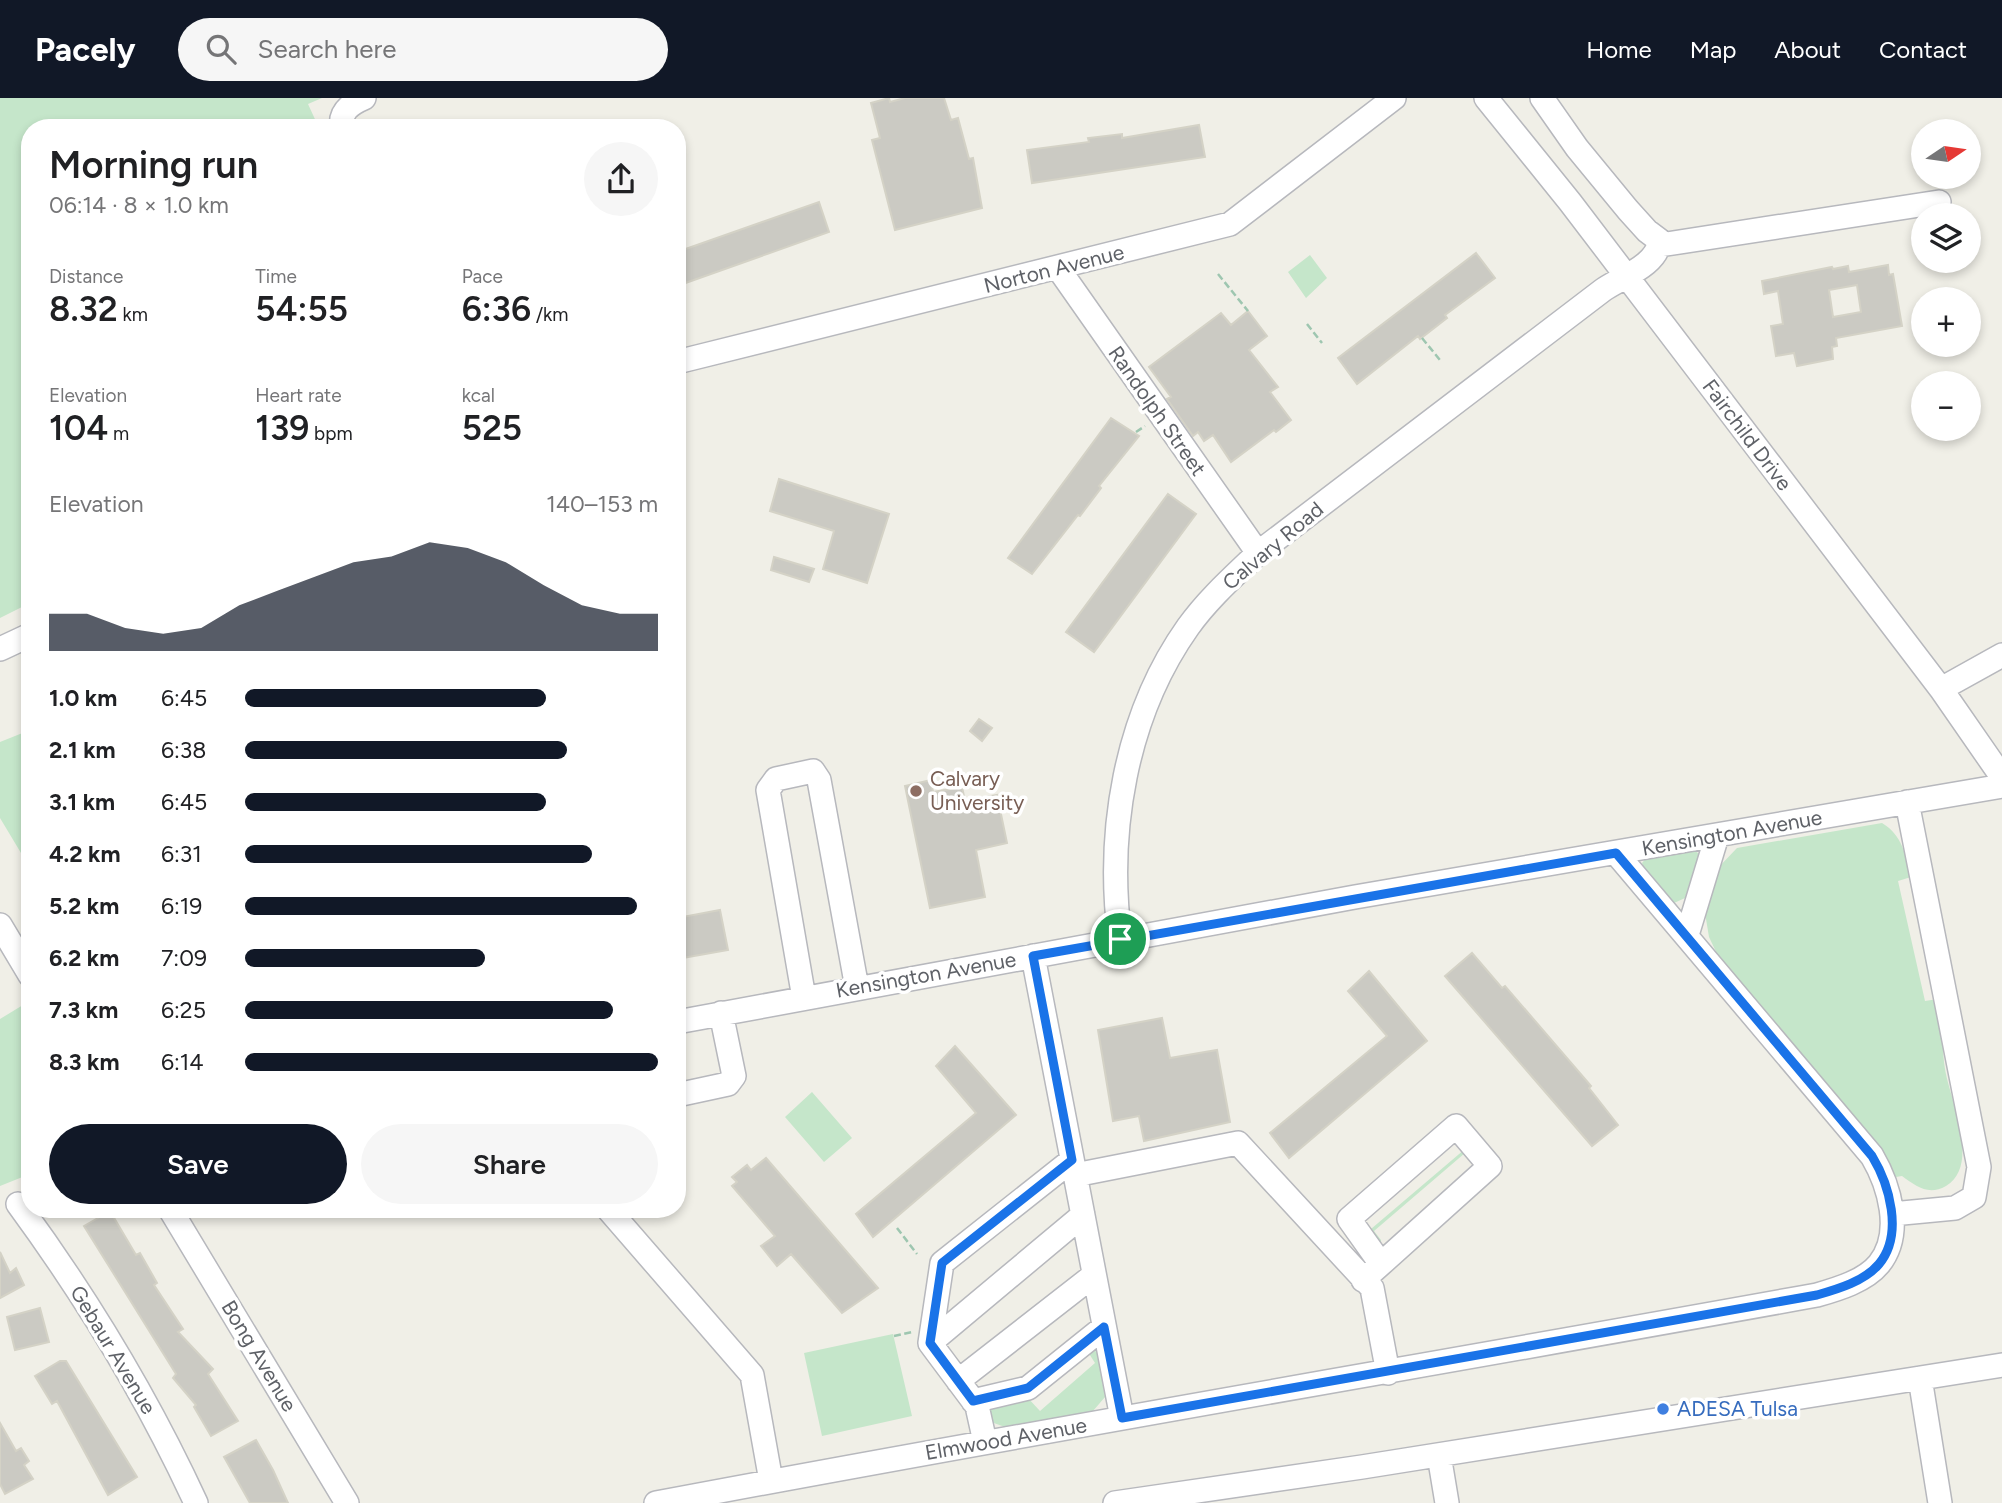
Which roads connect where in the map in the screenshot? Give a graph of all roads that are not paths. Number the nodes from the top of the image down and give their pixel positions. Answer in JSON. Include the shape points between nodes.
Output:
{"nodes":[{"id":1,"x":364,"y":98,"type":"edge"},
{"id":2,"x":1394,"y":98,"type":"edge"},
{"id":3,"x":1486,"y":98,"type":"edge"},
{"id":4,"x":1542,"y":98,"type":"edge"},
{"id":5,"x":342,"y":119,"type":"edge"},
{"id":6,"x":1940,"y":202,"type":"dead end"},
{"id":7,"x":1660,"y":245,"type":"junction"},
{"id":8,"x":1058,"y":268,"type":"junction"},
{"id":9,"x":1625,"y":275,"type":"junction"},
{"id":10,"x":686,"y":360,"type":"edge"},
{"id":11,"x":1258,"y":553,"type":"junction"},
{"id":12,"x":21,"y":639,"type":"edge"},
{"id":13,"x":0,"y":649,"type":"edge"},
{"id":14,"x":2002,"y":655,"type":"edge"},
{"id":15,"x":1941,"y":689,"type":"junction"},
{"id":16,"x":2002,"y":777,"type":"edge"},
{"id":17,"x":2002,"y":786,"type":"edge"},
{"id":18,"x":1907,"y":802,"type":"junction"},
{"id":19,"x":1717,"y":836,"type":"junction"},
{"id":20,"x":1616,"y":853,"type":"junction"},
{"id":21,"x":0,"y":925,"type":"edge"},
{"id":22,"x":1687,"y":935,"type":"junction"},
{"id":23,"x":1120,"y":939,"type":"junction"},
{"id":24,"x":1033,"y":956,"type":"junction"},
{"id":25,"x":21,"y":960,"type":"edge"},
{"id":26,"x":857,"y":988,"type":"junction"},
{"id":27,"x":804,"y":998,"type":"junction"},
{"id":28,"x":721,"y":1013,"type":"junction"},
{"id":29,"x":686,"y":1020,"type":"edge"},
{"id":30,"x":686,"y":1093,"type":"edge"},
{"id":31,"x":1074,"y":1168,"type":"junction"},
{"id":32,"x":1892,"y":1214,"type":"junction"},
{"id":33,"x":1083,"y":1215,"type":"junction"},
{"id":34,"x":25,"y":1218,"type":"edge"},
{"id":35,"x":175,"y":1218,"type":"edge"},
{"id":36,"x":616,"y":1218,"type":"edge"},
{"id":37,"x":1372,"y":1272,"type":"junction"},
{"id":38,"x":1094,"y":1275,"type":"junction"},
{"id":39,"x":1104,"y":1327,"type":"junction"},
{"id":40,"x":921,"y":1338,"type":"junction"},
{"id":41,"x":2002,"y":1365,"type":"edge"},
{"id":42,"x":1388,"y":1373,"type":"junction"},
{"id":43,"x":1920,"y":1378,"type":"junction"},
{"id":44,"x":958,"y":1381,"type":"junction"},
{"id":45,"x":973,"y":1401,"type":"junction"},
{"id":46,"x":1122,"y":1418,"type":"junction"},
{"id":47,"x":985,"y":1442,"type":"junction"},
{"id":48,"x":1440,"y":1455,"type":"junction"},
{"id":49,"x":771,"y":1481,"type":"junction"},
{"id":50,"x":195,"y":1503,"type":"edge"},
{"id":51,"x":347,"y":1503,"type":"edge"},
{"id":52,"x":656,"y":1503,"type":"edge"},
{"id":53,"x":1115,"y":1503,"type":"edge"},
{"id":54,"x":1447,"y":1503,"type":"edge"},
{"id":55,"x":1940,"y":1503,"type":"edge"}],
"edges":[{"from":1,"to":5,"type":"street","via":[[342,114]]},
{"from":2,"to":8,"type":"street","name":"Norton Avenue","via":[[1230,225]]},
{"from":3,"to":9,"type":"street","name":"Fairchild Drive"},
{"from":4,"to":7,"type":"street","via":[[1577,148]]},
{"from":6,"to":7,"type":"street"},
{"from":7,"to":9,"type":"street","name":"Calvary Road","via":[[1652,258]]},
{"from":8,"to":10,"type":"street","name":"Norton Avenue"},
{"from":8,"to":11,"type":"street","name":"Randolph Street"},
{"from":9,"to":11,"type":"street","name":"Calvary Road"},
{"from":9,"to":15,"type":"street","name":"Fairchild Drive"},
{"from":11,"to":23,"type":"street","name":"Calvary Road","via":[[1188,627],[1140,723],[1120,803],[1116,900]]},
{"from":12,"to":13,"type":"street"},
{"from":14,"to":15,"type":"street"},
{"from":15,"to":16,"type":"street","name":"Fairchild Drive"},
{"from":17,"to":18,"type":"street","name":"Kensington Avenue"},
{"from":18,"to":19,"type":"street","name":"Kensington Avenue"},
{"from":18,"to":32,"type":"street","via":[[1979,1167],[1974,1197],[1955,1208]]},
{"from":19,"to":20,"type":"street","name":"Kensington Avenue"},
{"from":19,"to":22,"type":"street"},
{"from":20,"to":22,"type":"street","name":"Elmwood Avenue"},
{"from":20,"to":23,"type":"street","name":"Kensington Avenue"},
{"from":21,"to":25,"type":"street"},
{"from":22,"to":32,"type":"street","name":"Elmwood Avenue","via":[[1872,1156],[1883,1174]]},
{"from":23,"to":24,"type":"street","name":"Kensington Avenue"},
{"from":24,"to":26,"type":"street","name":"Kensington Avenue"},
{"from":24,"to":31,"type":"street"},
{"from":26,"to":27,"type":"street","name":"Kensington Avenue"},
{"from":26,"to":27,"type":"street","via":[[819,779],[813,771],[776,779],[768,790]]},
{"from":27,"to":28,"type":"street","name":"Kensington Avenue"},
{"from":28,"to":29,"type":"street","name":"Kensington Avenue"},
{"from":28,"to":30,"type":"street","via":[[734,1076],[728,1084]]},
{"from":31,"to":33,"type":"street"},
{"from":31,"to":37,"type":"street","via":[[1238,1143]]},
{"from":31,"to":40,"type":"street","via":[[942,1263]]},
{"from":32,"to":42,"type":"street","name":"Elmwood Avenue","via":[[1890,1237],[1878,1265],[1840,1289]]},
{"from":33,"to":38,"type":"street"},
{"from":33,"to":40,"type":"street"},
{"from":34,"to":50,"type":"street","name":"Gebaur Avenue","via":[[100,1322],[141,1392]]},
{"from":35,"to":51,"type":"street","name":"Bong Avenue"},
{"from":36,"to":49,"type":"street","via":[[752,1375]]},
{"from":37,"to":37,"type":"street","via":[[1490,1166],[1456,1126],[1349,1219]]},
{"from":37,"to":42,"type":"street"},
{"from":38,"to":39,"type":"street"},
{"from":38,"to":44,"type":"street"},
{"from":39,"to":45,"type":"street","via":[[1028,1388]]},
{"from":39,"to":46,"type":"street"},
{"from":40,"to":44,"type":"street"},
{"from":41,"to":43,"type":"street"},
{"from":42,"to":46,"type":"street","name":"Elmwood Avenue"},
{"from":43,"to":48,"type":"street"},
{"from":43,"to":55,"type":"street"},
{"from":44,"to":45,"type":"street"},
{"from":45,"to":47,"type":"street"},
{"from":46,"to":47,"type":"street","name":"Elmwood Avenue"},
{"from":47,"to":49,"type":"street","name":"Elmwood Avenue"},
{"from":48,"to":53,"type":"street"},
{"from":48,"to":54,"type":"street"},
{"from":49,"to":52,"type":"street","name":"Elmwood Avenue"}]}
